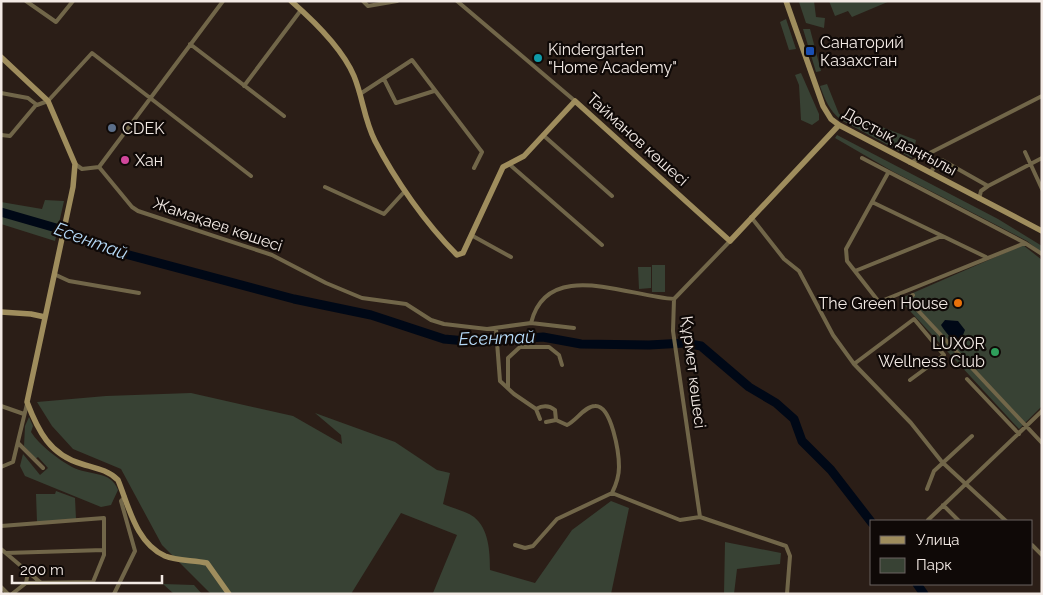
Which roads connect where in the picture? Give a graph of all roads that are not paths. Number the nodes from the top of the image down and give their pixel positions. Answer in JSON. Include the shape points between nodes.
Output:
{"nodes":[{"id":1,"x":26,"y":1,"type":"edge"},
{"id":2,"x":73,"y":1,"type":"edge"},
{"id":3,"x":223,"y":1,"type":"edge"},
{"id":4,"x":291,"y":1,"type":"edge"},
{"id":5,"x":363,"y":1,"type":"edge"},
{"id":6,"x":397,"y":1,"type":"edge"},
{"id":7,"x":457,"y":1,"type":"edge"},
{"id":8,"x":786,"y":1,"type":"edge"},
{"id":9,"x":301,"y":10,"type":"junction"},
{"id":10,"x":190,"y":44,"type":"junction"},
{"id":11,"x":1,"y":57,"type":"edge"},
{"id":12,"x":384,"y":79,"type":"junction"},
{"id":13,"x":244,"y":86,"type":"junction"},
{"id":14,"x":434,"y":91,"type":"junction"},
{"id":15,"x":1,"y":93,"type":"edge"},
{"id":16,"x":360,"y":94,"type":"junction"},
{"id":17,"x":1042,"y":96,"type":"edge"},
{"id":18,"x":150,"y":99,"type":"junction"},
{"id":19,"x":48,"y":101,"type":"junction"},
{"id":20,"x":575,"y":102,"type":"junction"},
{"id":21,"x":37,"y":105,"type":"junction"},
{"id":22,"x":284,"y":116,"type":"dead end"},
{"id":23,"x":839,"y":126,"type":"junction"},
{"id":24,"x":1,"y":135,"type":"edge"},
{"id":25,"x":543,"y":135,"type":"junction"},
{"id":26,"x":1025,"y":152,"type":"dead end"},
{"id":27,"x":862,"y":158,"type":"dead end"},
{"id":28,"x":1042,"y":158,"type":"edge"},
{"id":29,"x":910,"y":163,"type":"junction"},
{"id":30,"x":75,"y":164,"type":"junction"},
{"id":31,"x":509,"y":164,"type":"junction"},
{"id":32,"x":1030,"y":164,"type":"junction"},
{"id":33,"x":99,"y":167,"type":"junction"},
{"id":34,"x":474,"y":168,"type":"dead end"},
{"id":35,"x":888,"y":173,"type":"junction"},
{"id":36,"x":930,"y":173,"type":"junction"},
{"id":37,"x":252,"y":176,"type":"dead end"},
{"id":38,"x":988,"y":186,"type":"junction"},
{"id":39,"x":325,"y":187,"type":"dead end"},
{"id":40,"x":1042,"y":189,"type":"edge"},
{"id":41,"x":405,"y":191,"type":"junction"},
{"id":42,"x":612,"y":196,"type":"dead end"},
{"id":43,"x":979,"y":199,"type":"junction"},
{"id":44,"x":872,"y":202,"type":"junction"},
{"id":45,"x":751,"y":217,"type":"junction"},
{"id":46,"x":1042,"y":231,"type":"edge"},
{"id":47,"x":472,"y":235,"type":"junction"},
{"id":48,"x":942,"y":236,"type":"junction"},
{"id":49,"x":730,"y":241,"type":"junction"},
{"id":50,"x":1025,"y":243,"type":"junction"},
{"id":51,"x":602,"y":245,"type":"dead end"},
{"id":52,"x":1042,"y":254,"type":"edge"},
{"id":53,"x":511,"y":257,"type":"dead end"},
{"id":54,"x":986,"y":257,"type":"junction"},
{"id":55,"x":855,"y":271,"type":"junction"},
{"id":56,"x":56,"y":275,"type":"junction"},
{"id":57,"x":139,"y":293,"type":"dead end"},
{"id":58,"x":913,"y":295,"type":"dead end"},
{"id":59,"x":674,"y":299,"type":"junction"},
{"id":60,"x":1,"y":312,"type":"edge"},
{"id":61,"x":45,"y":317,"type":"junction"},
{"id":62,"x":531,"y":323,"type":"junction"},
{"id":63,"x":574,"y":328,"type":"dead end"},
{"id":64,"x":496,"y":329,"type":"junction"},
{"id":65,"x":854,"y":364,"type":"junction"},
{"id":66,"x":562,"y":365,"type":"dead end"},
{"id":67,"x":967,"y":379,"type":"dead end"},
{"id":68,"x":910,"y":380,"type":"dead end"},
{"id":69,"x":508,"y":387,"type":"junction"},
{"id":70,"x":27,"y":402,"type":"junction"},
{"id":71,"x":1,"y":406,"type":"edge"},
{"id":72,"x":536,"y":409,"type":"junction"},
{"id":73,"x":1042,"y":411,"type":"edge"},
{"id":74,"x":24,"y":414,"type":"junction"},
{"id":75,"x":540,"y":419,"type":"dead end"},
{"id":76,"x":556,"y":420,"type":"junction"},
{"id":77,"x":546,"y":422,"type":"dead end"},
{"id":78,"x":1026,"y":428,"type":"junction"},
{"id":79,"x":1019,"y":434,"type":"junction"},
{"id":80,"x":972,"y":436,"type":"dead end"},
{"id":81,"x":18,"y":443,"type":"junction"},
{"id":82,"x":1042,"y":444,"type":"edge"},
{"id":83,"x":942,"y":462,"type":"junction"},
{"id":84,"x":1,"y":467,"type":"edge"},
{"id":85,"x":43,"y":468,"type":"dead end"},
{"id":86,"x":965,"y":484,"type":"junction"},
{"id":87,"x":927,"y":489,"type":"dead end"},
{"id":88,"x":612,"y":493,"type":"junction"},
{"id":89,"x":125,"y":497,"type":"junction"},
{"id":90,"x":943,"y":505,"type":"junction"},
{"id":91,"x":700,"y":518,"type":"junction"},
{"id":92,"x":928,"y":520,"type":"dead end"},
{"id":93,"x":958,"y":520,"type":"edge"},
{"id":94,"x":1005,"y":520,"type":"edge"},
{"id":95,"x":1,"y":526,"type":"edge"},
{"id":96,"x":515,"y":544,"type":"dead end"},
{"id":97,"x":1033,"y":546,"type":"edge"},
{"id":98,"x":1,"y":549,"type":"edge"},
{"id":99,"x":104,"y":550,"type":"junction"},
{"id":100,"x":6,"y":553,"type":"junction"},
{"id":101,"x":1042,"y":555,"type":"edge"},
{"id":102,"x":28,"y":572,"type":"junction"},
{"id":103,"x":40,"y":582,"type":"junction"},
{"id":104,"x":26,"y":583,"type":"junction"},
{"id":105,"x":1,"y":587,"type":"edge"},
{"id":106,"x":10,"y":594,"type":"edge"},
{"id":107,"x":114,"y":594,"type":"edge"},
{"id":108,"x":229,"y":594,"type":"edge"},
{"id":109,"x":787,"y":594,"type":"edge"}],
"edges":[{"from":1,"to":2,"type":"street","via":[[56,22]]},
{"from":3,"to":10,"type":"street"},
{"from":4,"to":9,"type":"street"},
{"from":5,"to":6,"type":"street","via":[[368,6]]},
{"from":7,"to":20,"type":"street","name":"Тайманов көшесі"},
{"from":8,"to":23,"type":"street","name":"Достық даңғылы","via":[[823,106]]},
{"from":9,"to":13,"type":"street"},
{"from":9,"to":16,"type":"street","via":[[350,66]]},
{"from":10,"to":13,"type":"street"},
{"from":10,"to":18,"type":"street"},
{"from":11,"to":19,"type":"street"},
{"from":12,"to":14,"type":"street","via":[[396,103]]},
{"from":12,"to":14,"type":"street","via":[[412,60]]},
{"from":12,"to":16,"type":"street"},
{"from":13,"to":22,"type":"street"},
{"from":14,"to":34,"type":"street","via":[[482,152]]},
{"from":15,"to":21,"type":"street","via":[[28,98]]},
{"from":16,"to":41,"type":"street","via":[[364,116],[376,142]]},
{"from":17,"to":29,"type":"street"},
{"from":18,"to":19,"type":"street","via":[[92,53]]},
{"from":18,"to":33,"type":"street"},
{"from":18,"to":37,"type":"street"},
{"from":19,"to":21,"type":"street"},
{"from":19,"to":30,"type":"street"},
{"from":20,"to":25,"type":"street"},
{"from":20,"to":49,"type":"street","name":"Тайманов көшесі"},
{"from":21,"to":24,"type":"street","via":[[10,136]]},
{"from":23,"to":29,"type":"street","name":"Достық даңғылы"},
{"from":23,"to":45,"type":"street","name":"Құрмет көшесі"},
{"from":25,"to":31,"type":"street","via":[[524,156]]},
{"from":25,"to":42,"type":"street"},
{"from":26,"to":32,"type":"street"},
{"from":27,"to":35,"type":"street"},
{"from":28,"to":32,"type":"street"},
{"from":29,"to":36,"type":"street","name":"Достық даңғылы"},
{"from":30,"to":33,"type":"street","via":[[82,169]]},
{"from":30,"to":56,"type":"street"},
{"from":31,"to":47,"type":"street","via":[[503,167]]},
{"from":31,"to":51,"type":"street"},
{"from":32,"to":38,"type":"street"},
{"from":32,"to":40,"type":"street"},
{"from":33,"to":64,"type":"street","name":"Жамақаев көшесі","via":[[138,211],[272,255],[362,298],[406,304],[431,320],[450,325]]},
{"from":35,"to":44,"type":"street"},
{"from":35,"to":50,"type":"street"},
{"from":36,"to":38,"type":"street","via":[[942,160]]},
{"from":36,"to":43,"type":"street","name":"Достық даңғылы"},
{"from":38,"to":43,"type":"street"},
{"from":39,"to":41,"type":"street","via":[[384,214]]},
{"from":41,"to":47,"type":"street","via":[[457,255],[463,253]]},
{"from":43,"to":46,"type":"street","name":"Достық даңғылы"},
{"from":44,"to":48,"type":"street"},
{"from":44,"to":55,"type":"street","via":[[846,249],[847,261]]},
{"from":45,"to":49,"type":"street","name":"Құрмет көшесі"},
{"from":45,"to":65,"type":"street","via":[[784,259],[799,271],[833,335]]},
{"from":47,"to":53,"type":"street"},
{"from":48,"to":54,"type":"street"},
{"from":48,"to":55,"type":"street"},
{"from":49,"to":59,"type":"street","name":"Құрмет көшесі"},
{"from":50,"to":52,"type":"street"},
{"from":50,"to":54,"type":"street"},
{"from":54,"to":55,"type":"street","via":[[879,302]]},
{"from":56,"to":57,"type":"street","via":[[69,281]]},
{"from":56,"to":61,"type":"street"},
{"from":58,"to":78,"type":"street","via":[[910,302]]},
{"from":59,"to":62,"type":"street","via":[[570,284],[545,295],[533,313]]},
{"from":59,"to":91,"type":"street","name":"Құрмет көшесі","via":[[674,336]]},
{"from":60,"to":61,"type":"street"},
{"from":61,"to":70,"type":"street"},
{"from":62,"to":63,"type":"street","name":"Жамақаев көшесі"},
{"from":62,"to":64,"type":"street","name":"Жамақаев көшесі"},
{"from":64,"to":69,"type":"street","via":[[500,381]]},
{"from":65,"to":68,"type":"street","via":[[914,319],[944,355]]},
{"from":65,"to":83,"type":"street","via":[[911,423]]},
{"from":66,"to":69,"type":"street","via":[[559,355],[549,347],[520,348],[508,358]]},
{"from":67,"to":79,"type":"street"},
{"from":69,"to":72,"type":"street"},
{"from":70,"to":74,"type":"street"},
{"from":70,"to":89,"type":"street","via":[[38,431],[54,448],[72,461],[111,473],[118,480]]},
{"from":71,"to":74,"type":"street"},
{"from":72,"to":75,"type":"street"},
{"from":72,"to":76,"type":"street","via":[[551,407],[555,410]]},
{"from":73,"to":78,"type":"street"},
{"from":74,"to":81,"type":"street"},
{"from":76,"to":77,"type":"street"},
{"from":76,"to":88,"type":"street","via":[[567,425],[595,406],[606,413],[612,425],[619,465]]},
{"from":78,"to":79,"type":"street"},
{"from":78,"to":82,"type":"street"},
{"from":79,"to":86,"type":"street"},
{"from":80,"to":83,"type":"street"},
{"from":81,"to":84,"type":"street","via":[[14,462]]},
{"from":81,"to":85,"type":"street"},
{"from":83,"to":86,"type":"street"},
{"from":83,"to":87,"type":"street","via":[[934,471]]},
{"from":86,"to":90,"type":"street"},
{"from":86,"to":94,"type":"street"},
{"from":88,"to":91,"type":"street","via":[[680,520]]},
{"from":88,"to":96,"type":"street","via":[[557,519],[533,546],[525,548]]},
{"from":89,"to":107,"type":"street","via":[[121,501],[135,551]]},
{"from":89,"to":108,"type":"street","via":[[140,535],[151,548],[166,556],[207,562]]},
{"from":90,"to":92,"type":"street"},
{"from":90,"to":93,"type":"street"},
{"from":91,"to":109,"type":"street","via":[[786,546],[790,556]]},
{"from":95,"to":99,"type":"street","via":[[104,518]]},
{"from":97,"to":101,"type":"street"},
{"from":98,"to":100,"type":"street"},
{"from":99,"to":100,"type":"street"},
{"from":99,"to":103,"type":"street","via":[[92,582]]},
{"from":100,"to":102,"type":"street"},
{"from":102,"to":103,"type":"street"},
{"from":102,"to":104,"type":"street"},
{"from":103,"to":104,"type":"street"},
{"from":104,"to":106,"type":"street"},
{"from":105,"to":106,"type":"street"}]}
